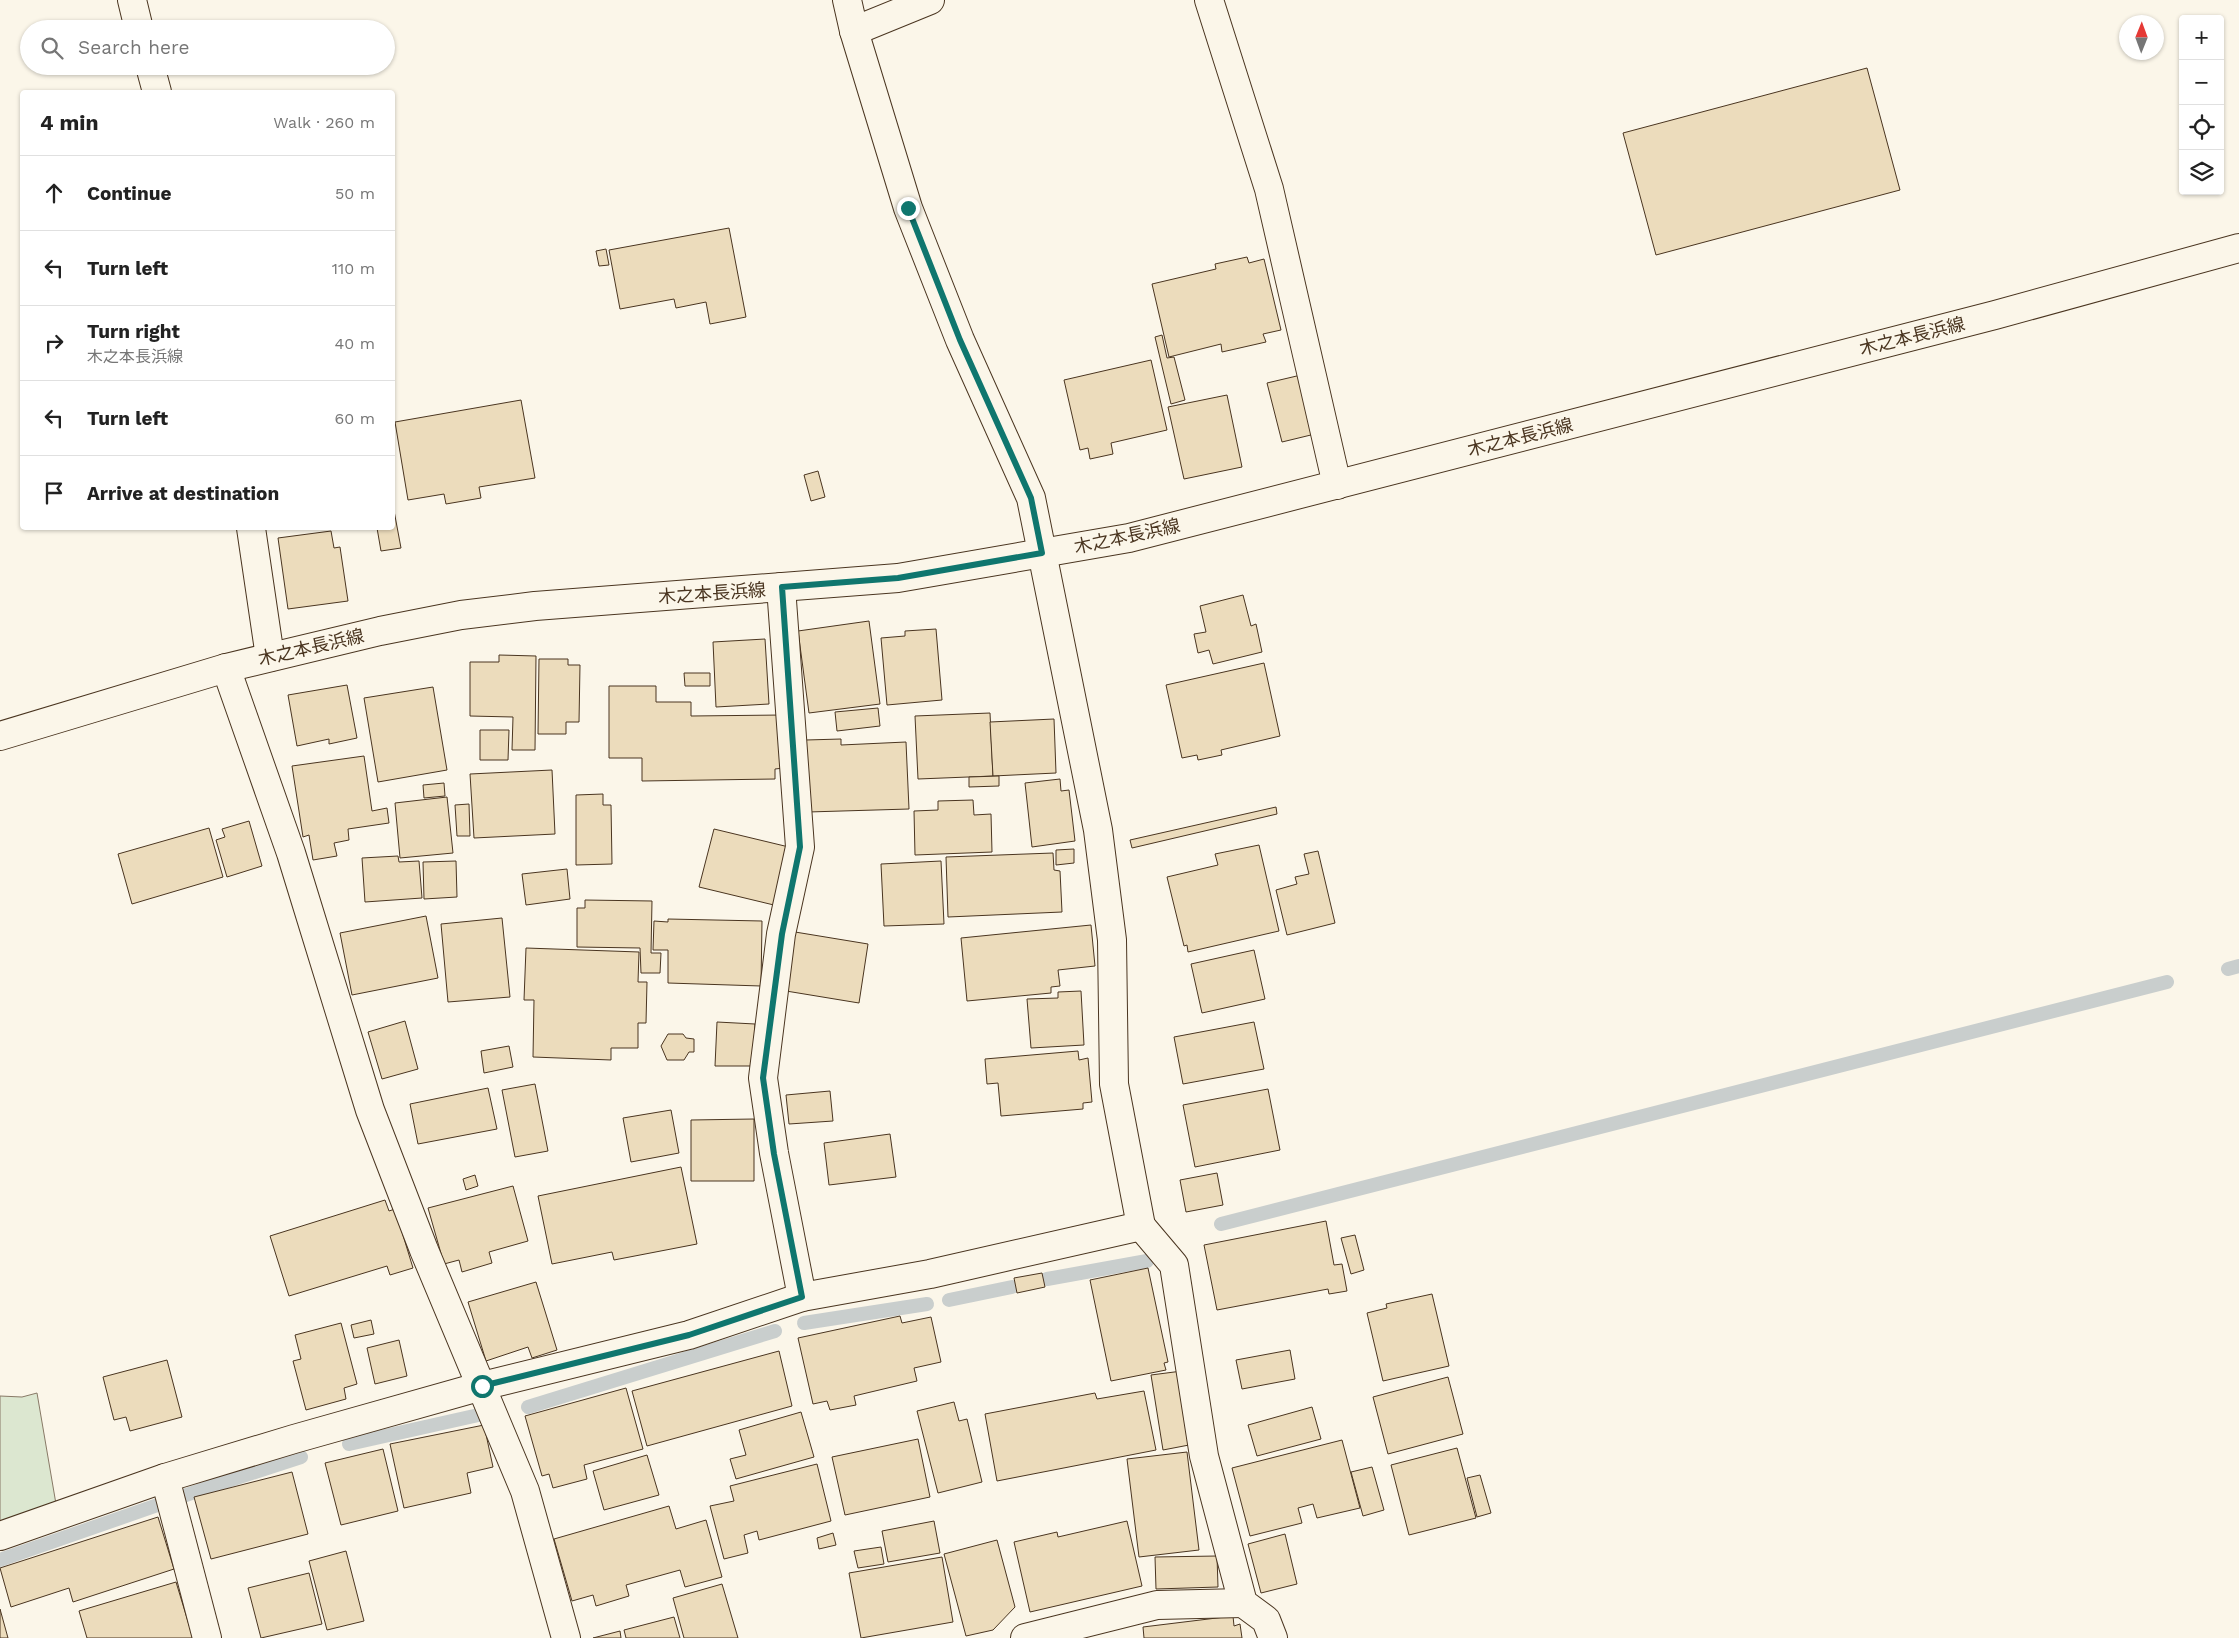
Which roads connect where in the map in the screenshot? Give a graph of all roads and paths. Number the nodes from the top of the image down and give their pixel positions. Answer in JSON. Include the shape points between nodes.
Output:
{"nodes":[{"id":1,"x":132,"y":0,"type":"edge"},
{"id":2,"x":847,"y":0,"type":"edge"},
{"id":3,"x":930,"y":0,"type":"edge"},
{"id":4,"x":1209,"y":0,"type":"edge"},
{"id":5,"x":137,"y":20,"type":"edge"},
{"id":6,"x":854,"y":31,"type":"junction"},
{"id":7,"x":152,"y":75,"type":"edge"},
{"id":8,"x":156,"y":90,"type":"edge"},
{"id":9,"x":2239,"y":248,"type":"edge"},
{"id":10,"x":1337,"y":485,"type":"junction"},
{"id":11,"x":251,"y":530,"type":"edge"},
{"id":12,"x":1042,"y":553,"type":"junction"},
{"id":13,"x":782,"y":587,"type":"junction"},
{"id":14,"x":270,"y":657,"type":"junction"},
{"id":15,"x":226,"y":668,"type":"junction"},
{"id":16,"x":0,"y":736,"type":"edge"},
{"id":17,"x":1141,"y":1226,"type":"junction"},
{"id":18,"x":802,"y":1297,"type":"junction"},
{"id":19,"x":482,"y":1386,"type":"junction"},
{"id":20,"x":168,"y":1492,"type":"junction"},
{"id":21,"x":0,"y":1536,"type":"edge"},
{"id":22,"x":1243,"y":1603,"type":"junction"},
{"id":23,"x":207,"y":1638,"type":"edge"},
{"id":24,"x":566,"y":1638,"type":"edge"},
{"id":25,"x":1025,"y":1638,"type":"edge"},
{"id":26,"x":1273,"y":1638,"type":"edge"}],
"edges":[{"from":1,"to":5,"type":"street"},
{"from":2,"to":6,"type":"street"},
{"from":3,"to":6,"type":"street"},
{"from":4,"to":10,"type":"street","via":[[1269,189]]},
{"from":6,"to":12,"type":"street","via":[[908,208],[960,340],[1031,498]]},
{"from":7,"to":8,"type":"street"},
{"from":9,"to":10,"type":"street","name":"木之本長浜線","via":[[1995,315]]},
{"from":10,"to":12,"type":"street","name":"木之本長浜線","via":[[1129,538]]},
{"from":11,"to":14,"type":"street"},
{"from":12,"to":13,"type":"street","name":"木之本長浜線","via":[[898,578]]},
{"from":12,"to":17,"type":"street","via":[[1098,830],[1112,940],[1114,1084]]},
{"from":13,"to":14,"type":"street","name":"木之本長浜線","via":[[535,606],[461,616]]},
{"from":13,"to":18,"type":"street","via":[[800,847],[782,934],[763,1078]]},
{"from":14,"to":15,"type":"street","name":"木之本長浜線"},
{"from":15,"to":16,"type":"street","name":"木之本長浜線"},
{"from":15,"to":19,"type":"street","via":[[291,853],[370,1110],[424,1250]]},
{"from":17,"to":18,"type":"street","via":[[930,1274]]},
{"from":17,"to":22,"type":"street","via":[[1174,1265],[1204,1456]]},
{"from":18,"to":19,"type":"street","via":[[689,1335]]},
{"from":19,"to":20,"type":"street","via":[[294,1439]]},
{"from":19,"to":24,"type":"street","via":[[525,1491]]},
{"from":20,"to":21,"type":"street"},
{"from":20,"to":23,"type":"street"},
{"from":22,"to":25,"type":"street","via":[[1157,1605]]},
{"from":22,"to":26,"type":"street","via":[[1266,1620]]}]}
